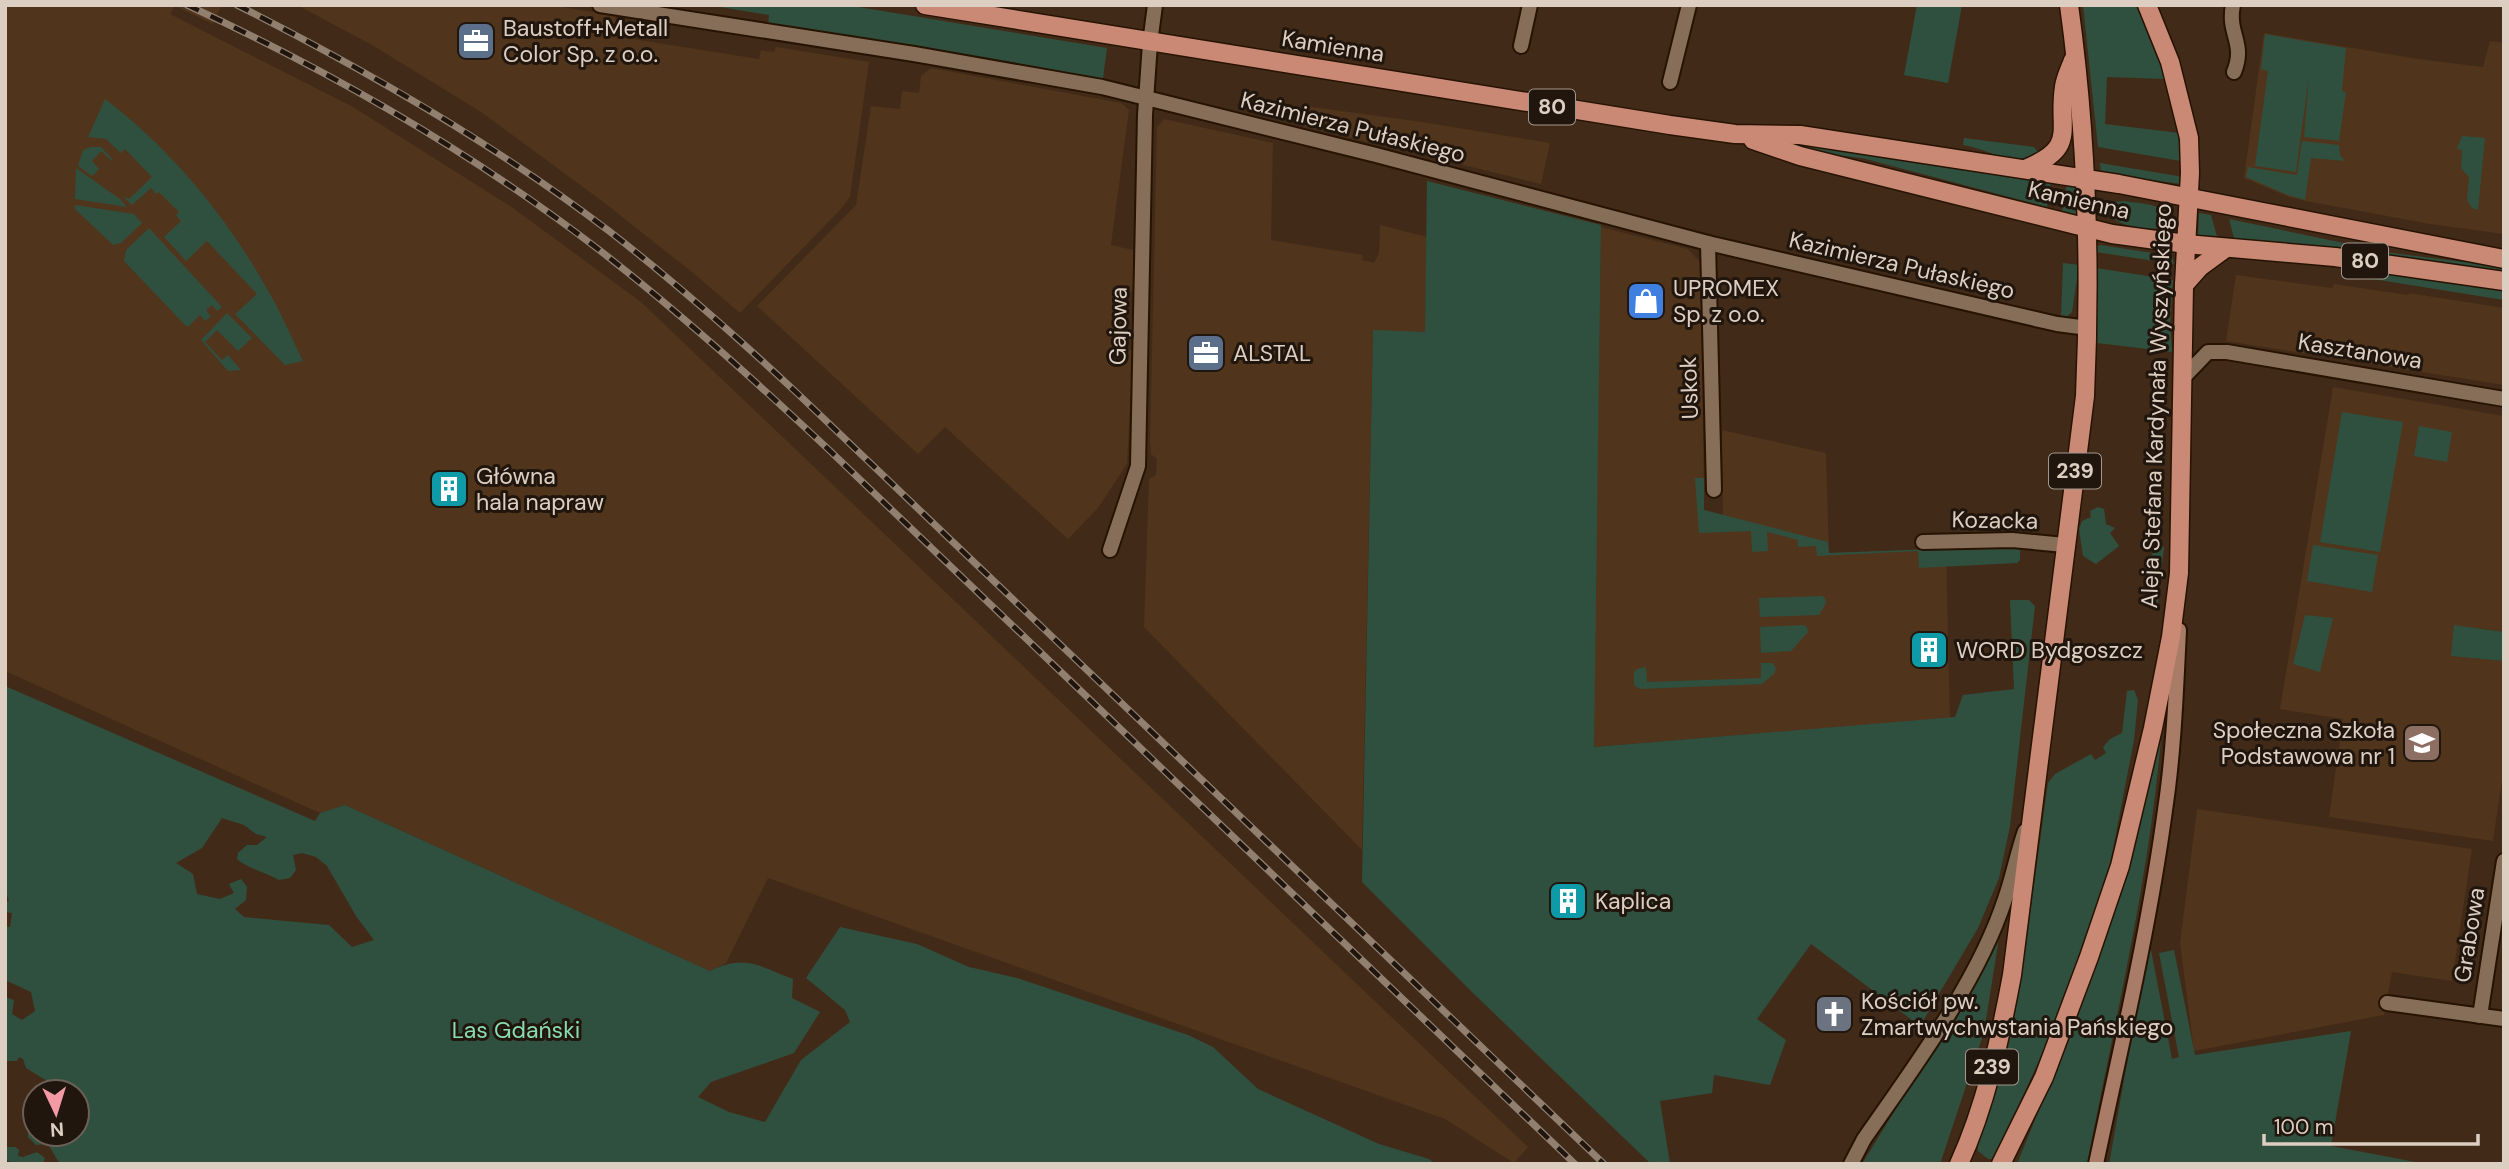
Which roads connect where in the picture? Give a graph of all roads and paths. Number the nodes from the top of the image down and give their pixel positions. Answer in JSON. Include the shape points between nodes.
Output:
{"nodes":[{"id":1,"x":600,"y":5,"type":"edge"},
{"id":2,"x":925,"y":5,"type":"edge"},
{"id":3,"x":1156,"y":5,"type":"edge"},
{"id":4,"x":1530,"y":5,"type":"edge"},
{"id":5,"x":1689,"y":5,"type":"edge"},
{"id":6,"x":2069,"y":5,"type":"edge"},
{"id":7,"x":2147,"y":5,"type":"edge"},
{"id":8,"x":2233,"y":5,"type":"edge"},
{"id":9,"x":1150,"y":43,"type":"junction"},
{"id":10,"x":1521,"y":46,"type":"dead end"},
{"id":11,"x":2075,"y":53,"type":"junction"},
{"id":12,"x":2234,"y":72,"type":"dead end"},
{"id":13,"x":1670,"y":82,"type":"dead end"},
{"id":14,"x":1146,"y":97,"type":"junction"},
{"id":15,"x":1735,"y":134,"type":"junction"},
{"id":16,"x":2025,"y":169,"type":"junction"},
{"id":17,"x":2086,"y":179,"type":"junction"},
{"id":18,"x":2188,"y":199,"type":"junction"},
{"id":19,"x":2088,"y":230,"type":"junction"},
{"id":20,"x":1708,"y":243,"type":"junction"},
{"id":21,"x":2186,"y":244,"type":"junction"},
{"id":22,"x":2226,"y":248,"type":"junction"},
{"id":23,"x":2504,"y":259,"type":"edge"},
{"id":24,"x":2504,"y":281,"type":"edge"},
{"id":25,"x":2184,"y":285,"type":"junction"},
{"id":26,"x":2088,"y":328,"type":"junction"},
{"id":27,"x":2183,"y":378,"type":"junction"},
{"id":28,"x":2504,"y":399,"type":"edge"},
{"id":29,"x":1714,"y":490,"type":"dead end"},
{"id":30,"x":1923,"y":542,"type":"dead end"},
{"id":31,"x":2065,"y":545,"type":"junction"},
{"id":32,"x":1110,"y":550,"type":"dead end"},
{"id":33,"x":2179,"y":573,"type":"junction"},
{"id":34,"x":2031,"y":814,"type":"junction"},
{"id":35,"x":2504,"y":862,"type":"edge"},
{"id":36,"x":2387,"y":1003,"type":"dead end"},
{"id":37,"x":2480,"y":1016,"type":"junction"},
{"id":38,"x":2504,"y":1019,"type":"edge"},
{"id":39,"x":1963,"y":1161,"type":"edge"},
{"id":40,"x":1851,"y":1164,"type":"edge"},
{"id":41,"x":2001,"y":1164,"type":"edge"},
{"id":42,"x":2096,"y":1164,"type":"edge"}],
"edges":[{"from":1,"to":14,"type":"street","name":"Kazimierza Pułaskiego","via":[[914,54]]},
{"from":2,"to":9,"type":"main road","name":"Kamienna","number":"80"},
{"from":3,"to":9,"type":"street"},
{"from":4,"to":10,"type":"street"},
{"from":5,"to":13,"type":"street"},
{"from":6,"to":11,"type":"main road","number":"239"},
{"from":7,"to":18,"type":"main road","name":"Aleja Stefana Kardynała Wyszyńskiego","number":"239","via":[[2179,92],[2189,138]]},
{"from":8,"to":12,"type":"street","via":[[2230,23],[2240,55]]},
{"from":9,"to":14,"type":"street","name":"Gajowa"},
{"from":9,"to":15,"type":"main road","name":"Kamienna","number":"80"},
{"from":11,"to":16,"type":"main road","via":[[2064,87],[2060,143],[2048,158]]},
{"from":11,"to":17,"type":"main road","number":"239"},
{"from":14,"to":20,"type":"street","name":"Kazimierza Pułaskiego"},
{"from":14,"to":32,"type":"street","name":"Gajowa","via":[[1138,466]]},
{"from":15,"to":16,"type":"main road","name":"Kamienna","number":"80","via":[[1800,135]]},
{"from":15,"to":19,"type":"main road","name":"Kamienna","number":"80","via":[[1800,156]]},
{"from":16,"to":17,"type":"main road","name":"Kamienna","number":"80"},
{"from":17,"to":18,"type":"main road","name":"Kamienna","number":"80"},
{"from":17,"to":19,"type":"main road","number":"239"},
{"from":18,"to":21,"type":"main road","name":"Aleja Stefana Kardynała Wyszyńskiego","number":"239"},
{"from":18,"to":23,"type":"main road","name":"Kamienna","number":"80"},
{"from":19,"to":21,"type":"main road","name":"Kamienna","number":"80"},
{"from":19,"to":26,"type":"main road","number":"239"},
{"from":20,"to":26,"type":"street","name":"Kazimierza Pułaskiego"},
{"from":20,"to":29,"type":"street","name":"Uskok"},
{"from":21,"to":22,"type":"main road","name":"Kamienna","number":"80"},
{"from":21,"to":25,"type":"main road","name":"Aleja Stefana Kardynała Wyszyńskiego","number":"239"},
{"from":22,"to":24,"type":"main road","name":"Kamienna","number":"80","via":[[2335,257]]},
{"from":22,"to":25,"type":"main road"},
{"from":25,"to":27,"type":"main road","name":"Aleja Stefana Kardynała Wyszyńskiego","number":"239"},
{"from":26,"to":31,"type":"main road","number":"239","via":[[2085,396]]},
{"from":27,"to":28,"type":"street","name":"Kasztanowa","via":[[2208,352],[2227,352]]},
{"from":27,"to":33,"type":"main road","name":"Aleja Stefana Kardynała Wyszyńskiego","number":"239"},
{"from":30,"to":31,"type":"street","name":"Kozacka","via":[[2012,540]]},
{"from":31,"to":34,"type":"main road","number":"239"},
{"from":33,"to":41,"type":"main road","name":"Aleja Stefana Kardynała Wyszyńskiego","number":"239","via":[[2153,728],[2120,866],[2044,1077]]},
{"from":33,"to":42,"type":"street","via":[[2175,715],[2166,809]]},
{"from":34,"to":39,"type":"main road","number":"239","via":[[2023,905],[2005,1014]]},
{"from":34,"to":40,"type":"street","via":[[2005,899],[1981,953]]},
{"from":35,"to":37,"type":"street","name":"Grabowa"},
{"from":36,"to":37,"type":"street"},
{"from":37,"to":38,"type":"street"}]}
